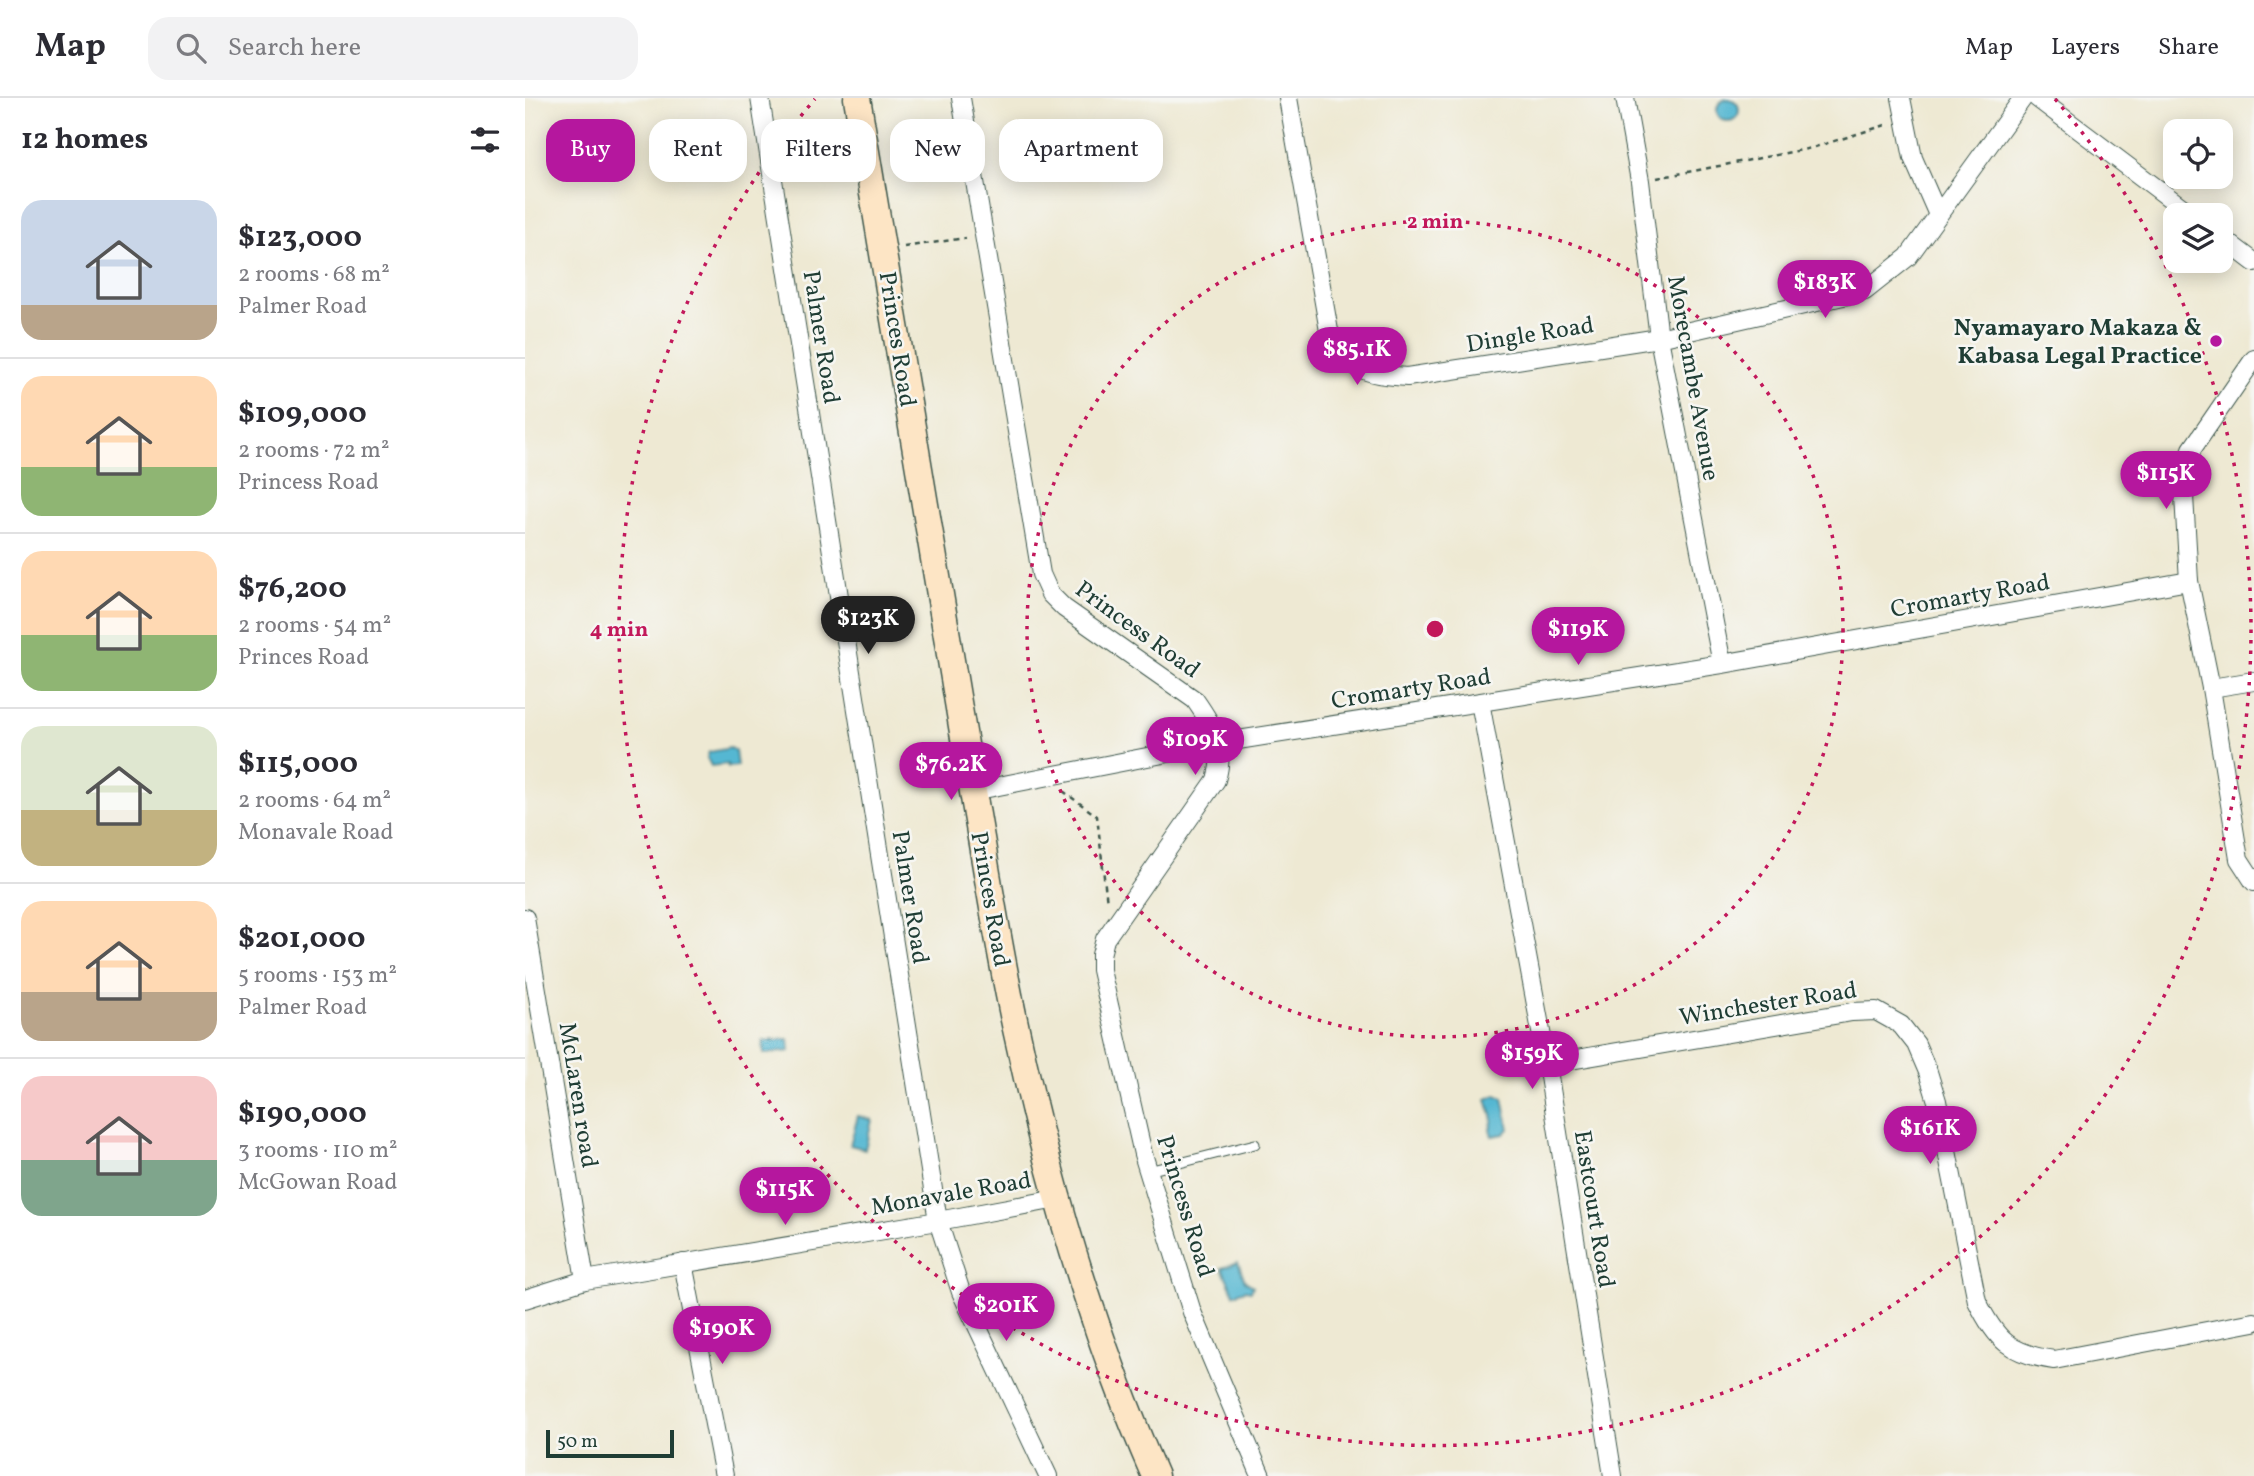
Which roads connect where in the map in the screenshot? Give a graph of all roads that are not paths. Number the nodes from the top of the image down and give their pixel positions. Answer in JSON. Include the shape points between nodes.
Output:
{"nodes":[{"id":1,"x":760,"y":98,"type":"edge"},
{"id":2,"x":857,"y":98,"type":"edge"},
{"id":3,"x":961,"y":98,"type":"edge"},
{"id":4,"x":1288,"y":98,"type":"edge"},
{"id":5,"x":1625,"y":98,"type":"edge"},
{"id":6,"x":1901,"y":98,"type":"edge"},
{"id":7,"x":2023,"y":98,"type":"edge"},
{"id":8,"x":2037,"y":98,"type":"edge"},
{"id":9,"x":2176,"y":203,"type":"edge"},
{"id":10,"x":1938,"y":215,"type":"junction"},
{"id":11,"x":2233,"y":246,"type":"edge"},
{"id":12,"x":2254,"y":262,"type":"edge"},
{"id":13,"x":1659,"y":338,"type":"junction"},
{"id":14,"x":2254,"y":359,"type":"edge"},
{"id":15,"x":2189,"y":581,"type":"junction"},
{"id":16,"x":1722,"y":664,"type":"junction"},
{"id":17,"x":2254,"y":681,"type":"edge"},
{"id":18,"x":2211,"y":688,"type":"junction"},
{"id":19,"x":1480,"y":702,"type":"junction"},
{"id":20,"x":1219,"y":743,"type":"junction"},
{"id":21,"x":973,"y":791,"type":"junction"},
{"id":22,"x":2254,"y":882,"type":"edge"},
{"id":23,"x":525,"y":918,"type":"edge"},
{"id":24,"x":1548,"y":1064,"type":"junction"},
{"id":25,"x":1255,"y":1144,"type":"dead end"},
{"id":26,"x":1148,"y":1171,"type":"junction"},
{"id":27,"x":1057,"y":1199,"type":"junction"},
{"id":28,"x":938,"y":1221,"type":"junction"},
{"id":29,"x":684,"y":1263,"type":"junction"},
{"id":30,"x":585,"y":1280,"type":"junction"},
{"id":31,"x":525,"y":1299,"type":"edge"},
{"id":32,"x":2254,"y":1322,"type":"edge"},
{"id":33,"x":724,"y":1476,"type":"edge"},
{"id":34,"x":1048,"y":1476,"type":"edge"},
{"id":35,"x":1155,"y":1476,"type":"edge"},
{"id":36,"x":1261,"y":1476,"type":"edge"},
{"id":37,"x":1613,"y":1476,"type":"edge"}],
"edges":[{"from":1,"to":28,"type":"street","name":"Palmer Road"},
{"from":2,"to":21,"type":"main road","name":"Princes Road"},
{"from":3,"to":20,"type":"street","name":"Princess Road","via":[[1041,574],[1050,594],[1064,608],[1195,700]]},
{"from":4,"to":13,"type":"street","name":"Dingle Road","via":[[1329,331],[1346,359],[1374,375],[1407,377]]},
{"from":5,"to":13,"type":"street","name":"Morecambe Avenue"},
{"from":6,"to":10,"type":"street","via":[[1913,158]]},
{"from":7,"to":10,"type":"street","name":"Dingle Road"},
{"from":8,"to":9,"type":"street"},
{"from":10,"to":13,"type":"street","name":"Dingle Road","via":[[1908,257],[1865,291]]},
{"from":11,"to":12,"type":"street"},
{"from":13,"to":16,"type":"street","name":"Morecambe Avenue"},
{"from":14,"to":15,"type":"street","via":[[2192,449],[2183,479]]},
{"from":15,"to":16,"type":"street","name":"Cromarty Road"},
{"from":15,"to":18,"type":"street"},
{"from":16,"to":19,"type":"street","name":"Cromarty Road"},
{"from":17,"to":18,"type":"street"},
{"from":18,"to":22,"type":"street","via":[[2239,859]]},
{"from":19,"to":20,"type":"street","name":"Cromarty Road"},
{"from":19,"to":24,"type":"street","name":"Eastcourt Road"},
{"from":20,"to":21,"type":"street","name":"Cromarty Road"},
{"from":20,"to":26,"type":"street","name":"Princess Road","via":[[1221,764],[1216,780],[1103,947],[1101,970]]},
{"from":21,"to":27,"type":"main road","name":"Princes Road","via":[[1013,1018]]},
{"from":23,"to":30,"type":"street","name":"McLaren road"},
{"from":24,"to":32,"type":"street","name":"Winchester Road","via":[[1876,1011],[1901,1025],[1916,1044],[1928,1072],[1977,1301],[1989,1326],[2008,1345],[2030,1357],[2054,1360]]},
{"from":24,"to":37,"type":"street","name":"Eastcourt Road"},
{"from":25,"to":26,"type":"lane"},
{"from":26,"to":36,"type":"street","name":"Princess Road","via":[[1192,1312]]},
{"from":27,"to":28,"type":"street","name":"Monavale Road"},
{"from":27,"to":35,"type":"main road","name":"Princes Road","via":[[1095,1320]]},
{"from":28,"to":29,"type":"street","name":"Monavale Road"},
{"from":28,"to":34,"type":"street","name":"Palmer Road","via":[[961,1292]]},
{"from":29,"to":30,"type":"street","name":"Monavale Road"},
{"from":29,"to":33,"type":"street"},
{"from":30,"to":31,"type":"street","name":"Monavale Road"}]}
